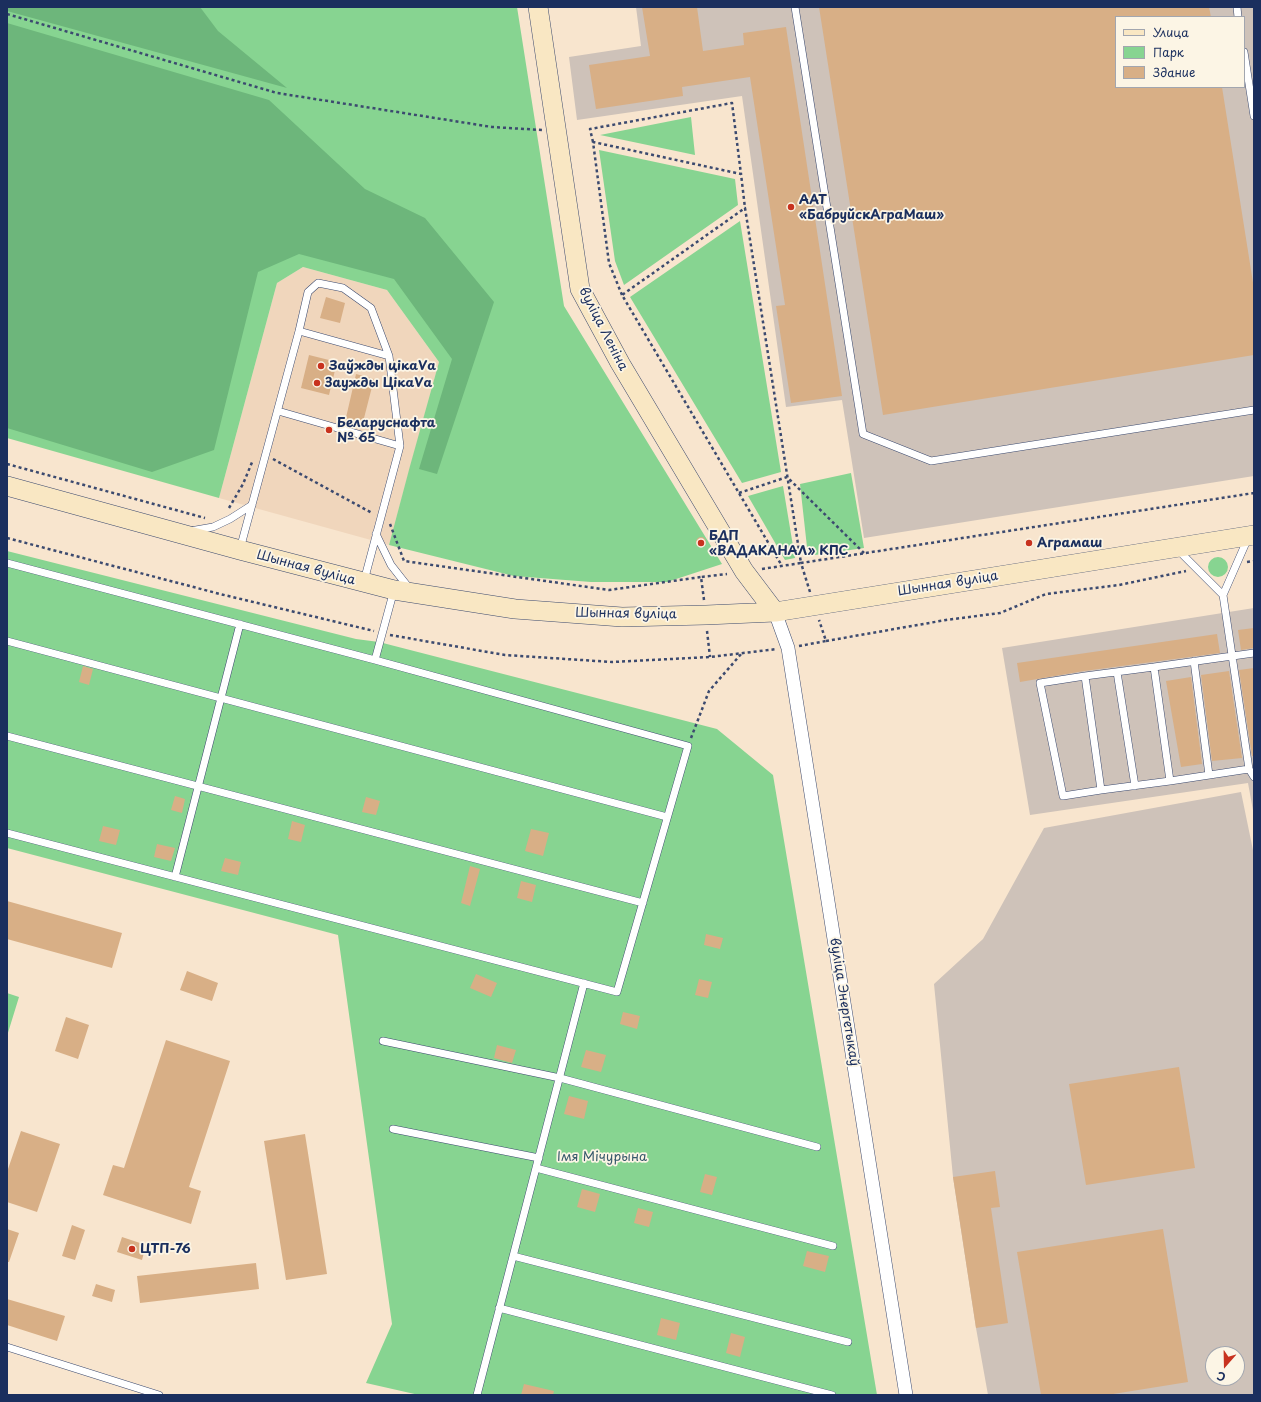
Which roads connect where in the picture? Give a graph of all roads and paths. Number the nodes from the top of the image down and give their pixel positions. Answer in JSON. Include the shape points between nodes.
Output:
{"nodes":[{"id":1,"x":538,"y":7,"type":"edge"},
{"id":2,"x":795,"y":7,"type":"edge"},
{"id":3,"x":7,"y":14,"type":"edge"},
{"id":4,"x":1245,"y":58,"type":"edge"},
{"id":5,"x":1254,"y":116,"type":"edge"},
{"id":6,"x":557,"y":131,"type":"junction"},
{"id":7,"x":593,"y":142,"type":"junction"},
{"id":8,"x":741,"y":174,"type":"junction"},
{"id":9,"x":745,"y":208,"type":"junction"},
{"id":10,"x":622,"y":294,"type":"junction"},
{"id":11,"x":300,"y":331,"type":"junction"},
{"id":12,"x":388,"y":356,"type":"junction"},
{"id":13,"x":1254,"y":410,"type":"edge"},
{"id":14,"x":278,"y":411,"type":"junction"},
{"id":15,"x":400,"y":446,"type":"junction"},
{"id":16,"x":266,"y":455,"type":"junction"},
{"id":17,"x":7,"y":464,"type":"edge"},
{"id":18,"x":787,"y":477,"type":"junction"},
{"id":19,"x":7,"y":486,"type":"edge"},
{"id":20,"x":739,"y":492,"type":"junction"},
{"id":21,"x":1254,"y":493,"type":"edge"},
{"id":22,"x":252,"y":505,"type":"junction"},
{"id":23,"x":223,"y":512,"type":"dead end"},
{"id":24,"x":380,"y":518,"type":"junction"},
{"id":25,"x":223,"y":522,"type":"junction"},
{"id":26,"x":178,"y":533,"type":"junction"},
{"id":27,"x":376,"y":534,"type":"junction"},
{"id":28,"x":1251,"y":535,"type":"edge"},
{"id":29,"x":1175,"y":547,"type":"junction"},
{"id":30,"x":240,"y":550,"type":"junction"},
{"id":31,"x":864,"y":553,"type":"junction"},
{"id":32,"x":7,"y":563,"type":"edge"},
{"id":33,"x":801,"y":563,"type":"junction"},
{"id":34,"x":782,"y":566,"type":"junction"},
{"id":35,"x":1197,"y":569,"type":"junction"},
{"id":36,"x":744,"y":571,"type":"junction"},
{"id":37,"x":701,"y":577,"type":"junction"},
{"id":38,"x":363,"y":583,"type":"junction"},
{"id":39,"x":394,"y":590,"type":"junction"},
{"id":40,"x":413,"y":593,"type":"junction"},
{"id":41,"x":1223,"y":595,"type":"junction"},
{"id":42,"x":813,"y":605,"type":"junction"},
{"id":43,"x":775,"y":612,"type":"junction"},
{"id":44,"x":706,"y":615,"type":"junction"},
{"id":45,"x":240,"y":624,"type":"junction"},
{"id":46,"x":7,"y":641,"type":"edge"},
{"id":47,"x":826,"y":641,"type":"junction"},
{"id":48,"x":788,"y":648,"type":"junction"},
{"id":49,"x":742,"y":653,"type":"dead end"},
{"id":50,"x":1254,"y":653,"type":"edge"},
{"id":51,"x":1233,"y":656,"type":"junction"},
{"id":52,"x":710,"y":657,"type":"dead end"},
{"id":53,"x":375,"y":660,"type":"junction"},
{"id":54,"x":1194,"y":661,"type":"junction"},
{"id":55,"x":1154,"y":667,"type":"junction"},
{"id":56,"x":1117,"y":672,"type":"junction"},
{"id":57,"x":1085,"y":676,"type":"junction"},
{"id":58,"x":221,"y":698,"type":"junction"},
{"id":59,"x":7,"y":736,"type":"edge"},
{"id":60,"x":688,"y":746,"type":"junction"},
{"id":61,"x":1249,"y":769,"type":"junction"},
{"id":62,"x":1209,"y":775,"type":"junction"},
{"id":63,"x":1254,"y":776,"type":"edge"},
{"id":64,"x":1170,"y":781,"type":"junction"},
{"id":65,"x":198,"y":786,"type":"junction"},
{"id":66,"x":1135,"y":786,"type":"junction"},
{"id":67,"x":1101,"y":790,"type":"junction"},
{"id":68,"x":667,"y":817,"type":"junction"},
{"id":69,"x":7,"y":833,"type":"edge"},
{"id":70,"x":175,"y":877,"type":"junction"},
{"id":71,"x":643,"y":903,"type":"junction"},
{"id":72,"x":584,"y":983,"type":"junction"},
{"id":73,"x":383,"y":1041,"type":"dead end"},
{"id":74,"x":560,"y":1078,"type":"junction"},
{"id":75,"x":393,"y":1129,"type":"dead end"},
{"id":76,"x":816,"y":1146,"type":"dead end"},
{"id":77,"x":539,"y":1158,"type":"junction"},
{"id":78,"x":536,"y":1168,"type":"junction"},
{"id":79,"x":833,"y":1246,"type":"dead end"},
{"id":80,"x":513,"y":1256,"type":"junction"},
{"id":81,"x":500,"y":1308,"type":"junction"},
{"id":82,"x":848,"y":1342,"type":"dead end"},
{"id":83,"x":7,"y":1347,"type":"edge"},
{"id":84,"x":159,"y":1395,"type":"edge"},
{"id":85,"x":477,"y":1395,"type":"edge"},
{"id":86,"x":832,"y":1395,"type":"edge"},
{"id":87,"x":906,"y":1395,"type":"edge"}],
"edges":[{"from":1,"to":6,"type":"main road","name":"вуліца Леніна"},
{"from":2,"to":13,"type":"lane","via":[[863,434],[931,461]]},
{"from":3,"to":6,"type":"path","via":[[278,93],[492,127]]},
{"from":4,"to":5,"type":"lane"},
{"from":6,"to":36,"type":"main road","name":"вуліца Леніна","via":[[580,289],[620,363]]},
{"from":7,"to":8,"type":"path"},
{"from":7,"to":8,"type":"path","via":[[590,129],[732,103]]},
{"from":7,"to":10,"type":"path","via":[[609,263]]},
{"from":8,"to":9,"type":"path"},
{"from":9,"to":10,"type":"path"},
{"from":9,"to":18,"type":"path"},
{"from":10,"to":20,"type":"path"},
{"from":11,"to":12,"type":"lane"},
{"from":11,"to":12,"type":"lane","via":[[308,292],[318,283],[343,288],[371,308]]},
{"from":11,"to":14,"type":"lane"},
{"from":12,"to":15,"type":"lane"},
{"from":14,"to":15,"type":"lane"},
{"from":14,"to":16,"type":"lane"},
{"from":15,"to":24,"type":"lane"},
{"from":16,"to":22,"type":"lane"},
{"from":16,"to":23,"type":"path","via":[[256,452],[243,484],[229,508]]},
{"from":16,"to":24,"type":"path"},
{"from":17,"to":25,"type":"path"},
{"from":18,"to":20,"type":"path"},
{"from":18,"to":31,"type":"path"},
{"from":18,"to":33,"type":"path"},
{"from":19,"to":26,"type":"main road","name":"Шынная вуліца"},
{"from":20,"to":34,"type":"path"},
{"from":21,"to":31,"type":"path"},
{"from":22,"to":25,"type":"lane"},
{"from":22,"to":30,"type":"lane"},
{"from":24,"to":27,"type":"lane"},
{"from":24,"to":37,"type":"path","via":[[390,522],[404,561],[609,590]]},
{"from":25,"to":26,"type":"lane","via":[[213,527]]},
{"from":26,"to":30,"type":"main road","name":"Шынная вуліца"},
{"from":27,"to":38,"type":"lane"},
{"from":27,"to":40,"type":"lane","via":[[392,565]]},
{"from":28,"to":29,"type":"main road","name":"Шынная вуліца"},
{"from":28,"to":41,"type":"lane"},
{"from":29,"to":35,"type":"lane"},
{"from":29,"to":42,"type":"main road","name":"Шынная вуліца"},
{"from":30,"to":38,"type":"main road","name":"Шынная вуліца"},
{"from":31,"to":33,"type":"path"},
{"from":32,"to":45,"type":"lane"},
{"from":33,"to":34,"type":"path"},
{"from":33,"to":42,"type":"path"},
{"from":34,"to":36,"type":"path"},
{"from":35,"to":41,"type":"lane"},
{"from":35,"to":47,"type":"path","via":[[1119,585],[1046,594],[1000,613]]},
{"from":36,"to":37,"type":"path"},
{"from":36,"to":43,"type":"main road","name":"вуліца Леніна"},
{"from":37,"to":44,"type":"path"},
{"from":38,"to":39,"type":"main road","name":"Шынная вуліца"},
{"from":39,"to":40,"type":"main road","name":"Шынная вуліца"},
{"from":39,"to":53,"type":"lane"},
{"from":40,"to":44,"type":"main road","name":"Шынная вуліца","via":[[530,610],[622,617]]},
{"from":41,"to":51,"type":"lane"},
{"from":42,"to":43,"type":"main road","name":"Шынная вуліца"},
{"from":42,"to":47,"type":"path"},
{"from":43,"to":44,"type":"main road","name":"Шынная вуліца"},
{"from":43,"to":48,"type":"street","name":"вуліца Энергетыкаў"},
{"from":44,"to":52,"type":"path"},
{"from":45,"to":53,"type":"lane"},
{"from":45,"to":58,"type":"lane"},
{"from":46,"to":58,"type":"lane"},
{"from":47,"to":48,"type":"path"},
{"from":48,"to":87,"type":"street","name":"вуліца Энергетыкаў"},
{"from":49,"to":60,"type":"path","via":[[709,691]]},
{"from":50,"to":51,"type":"lane"},
{"from":51,"to":54,"type":"lane"},
{"from":51,"to":61,"type":"lane"},
{"from":53,"to":60,"type":"lane"},
{"from":54,"to":55,"type":"lane"},
{"from":54,"to":62,"type":"lane"},
{"from":55,"to":56,"type":"lane"},
{"from":55,"to":64,"type":"lane"},
{"from":56,"to":57,"type":"lane"},
{"from":56,"to":66,"type":"lane"},
{"from":57,"to":67,"type":"lane"},
{"from":57,"to":67,"type":"lane","via":[[1040,683],[1063,796]]},
{"from":58,"to":65,"type":"lane"},
{"from":58,"to":68,"type":"lane"},
{"from":59,"to":65,"type":"lane"},
{"from":60,"to":68,"type":"lane"},
{"from":61,"to":62,"type":"lane"},
{"from":61,"to":63,"type":"lane"},
{"from":62,"to":64,"type":"lane"},
{"from":64,"to":66,"type":"lane"},
{"from":65,"to":70,"type":"lane"},
{"from":65,"to":71,"type":"lane"},
{"from":66,"to":67,"type":"lane"},
{"from":68,"to":71,"type":"lane"},
{"from":69,"to":70,"type":"lane"},
{"from":70,"to":72,"type":"lane"},
{"from":71,"to":72,"type":"lane","via":[[617,992]]},
{"from":72,"to":74,"type":"lane"},
{"from":73,"to":74,"type":"lane"},
{"from":74,"to":76,"type":"lane"},
{"from":74,"to":77,"type":"lane"},
{"from":75,"to":77,"type":"lane"},
{"from":77,"to":78,"type":"lane"},
{"from":78,"to":79,"type":"lane"},
{"from":78,"to":80,"type":"lane"},
{"from":80,"to":81,"type":"lane"},
{"from":80,"to":82,"type":"lane"},
{"from":81,"to":85,"type":"lane"},
{"from":81,"to":86,"type":"lane"},
{"from":83,"to":84,"type":"lane"}]}
